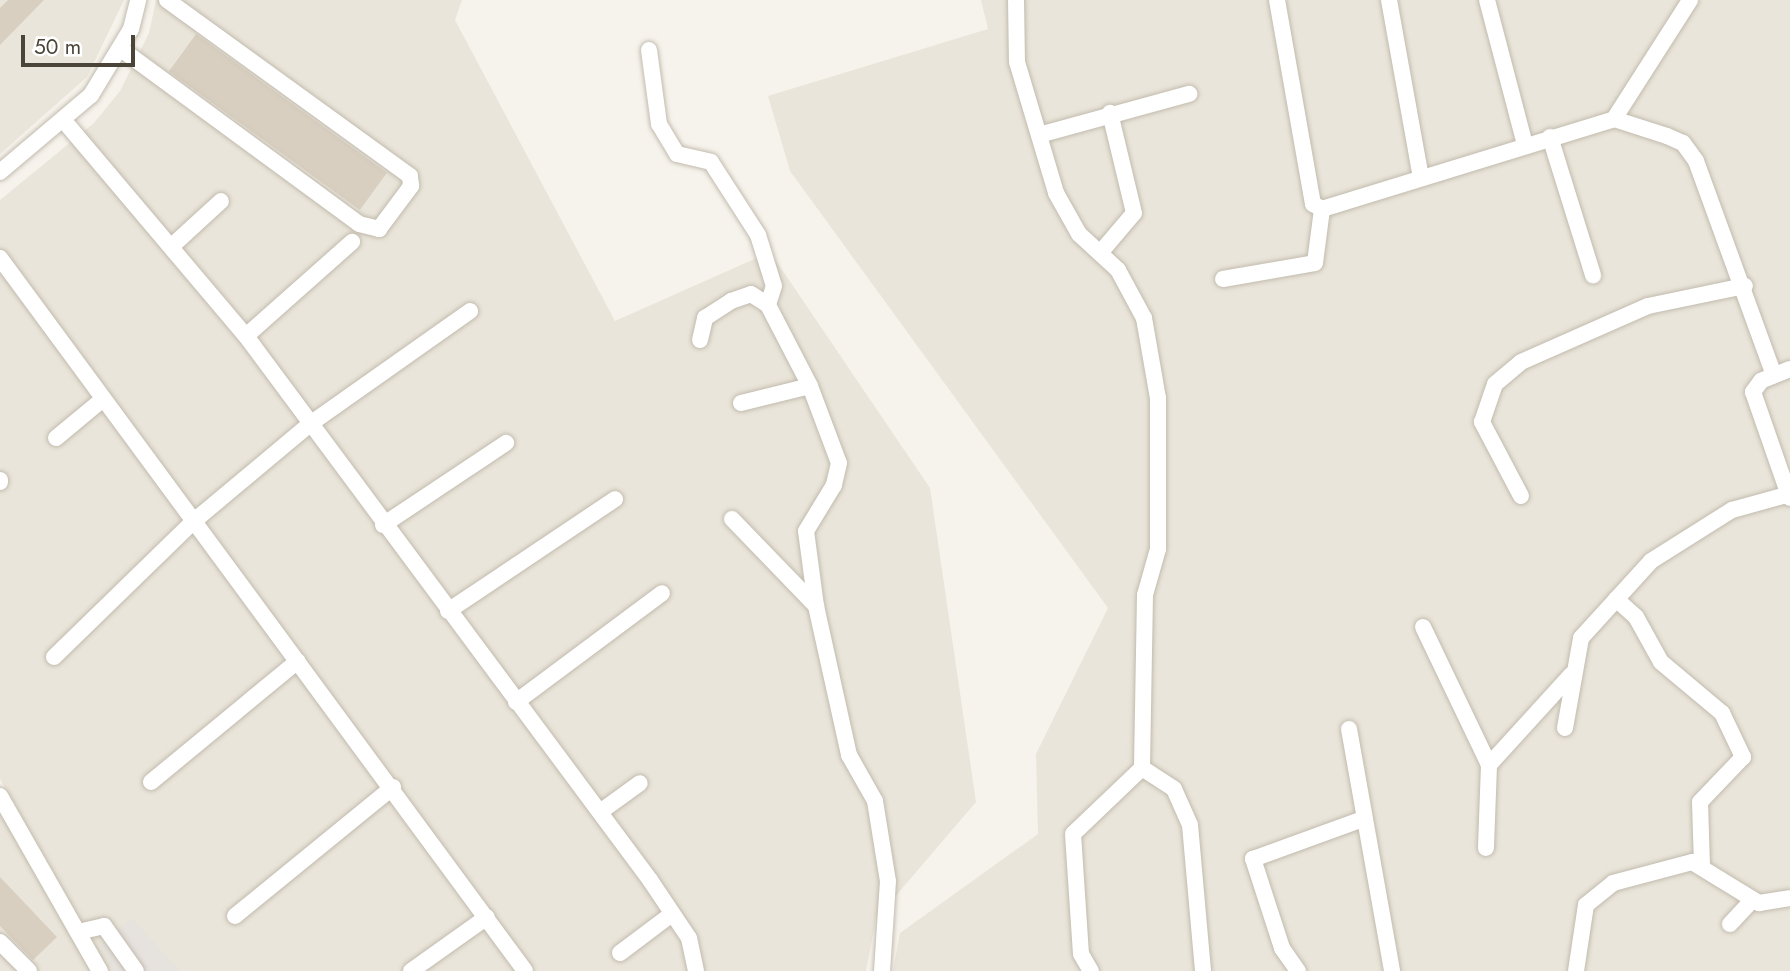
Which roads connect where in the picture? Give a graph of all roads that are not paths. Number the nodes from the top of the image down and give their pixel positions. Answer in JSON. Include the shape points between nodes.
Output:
{"nodes":[{"id":1,"x":138,"y":0,"type":"edge"},
{"id":2,"x":167,"y":0,"type":"edge"},
{"id":3,"x":1016,"y":0,"type":"edge"},
{"id":4,"x":1277,"y":0,"type":"edge"},
{"id":5,"x":1390,"y":0,"type":"edge"},
{"id":6,"x":1487,"y":0,"type":"edge"},
{"id":7,"x":1690,"y":0,"type":"edge"},
{"id":8,"x":121,"y":49,"type":"junction"},
{"id":9,"x":649,"y":50,"type":"dead end"},
{"id":10,"x":1189,"y":93,"type":"dead end"},
{"id":11,"x":1110,"y":113,"type":"junction"},
{"id":12,"x":1614,"y":119,"type":"junction"},
{"id":13,"x":65,"y":122,"type":"junction"},
{"id":14,"x":1039,"y":135,"type":"junction"},
{"id":15,"x":1550,"y":137,"type":"junction"},
{"id":16,"x":1525,"y":145,"type":"junction"},
{"id":17,"x":0,"y":172,"type":"edge"},
{"id":18,"x":1421,"y":178,"type":"junction"},
{"id":19,"x":221,"y":201,"type":"dead end"},
{"id":20,"x":1322,"y":209,"type":"junction"},
{"id":21,"x":352,"y":242,"type":"dead end"},
{"id":22,"x":173,"y":245,"type":"junction"},
{"id":23,"x":1100,"y":253,"type":"junction"},
{"id":24,"x":0,"y":258,"type":"edge"},
{"id":25,"x":1593,"y":275,"type":"dead end"},
{"id":26,"x":1223,"y":279,"type":"dead end"},
{"id":27,"x":1745,"y":286,"type":"junction"},
{"id":28,"x":768,"y":305,"type":"junction"},
{"id":29,"x":470,"y":311,"type":"dead end"},
{"id":30,"x":246,"y":336,"type":"junction"},
{"id":31,"x":700,"y":340,"type":"dead end"},
{"id":32,"x":1790,"y":369,"type":"edge"},
{"id":33,"x":1774,"y":375,"type":"junction"},
{"id":34,"x":810,"y":386,"type":"junction"},
{"id":35,"x":103,"y":399,"type":"junction"},
{"id":36,"x":741,"y":403,"type":"dead end"},
{"id":37,"x":310,"y":424,"type":"junction"},
{"id":38,"x":57,"y":438,"type":"dead end"},
{"id":39,"x":506,"y":443,"type":"dead end"},
{"id":40,"x":1789,"y":495,"type":"edge"},
{"id":41,"x":1521,"y":496,"type":"dead end"},
{"id":42,"x":615,"y":499,"type":"dead end"},
{"id":43,"x":732,"y":519,"type":"dead end"},
{"id":44,"x":194,"y":521,"type":"junction"},
{"id":45,"x":383,"y":525,"type":"junction"},
{"id":46,"x":662,"y":593,"type":"dead end"},
{"id":47,"x":1616,"y":599,"type":"junction"},
{"id":48,"x":816,"y":607,"type":"junction"},
{"id":49,"x":448,"y":611,"type":"junction"},
{"id":50,"x":1423,"y":627,"type":"dead end"},
{"id":51,"x":54,"y":657,"type":"dead end"},
{"id":52,"x":298,"y":661,"type":"junction"},
{"id":53,"x":1571,"y":675,"type":"junction"},
{"id":54,"x":516,"y":702,"type":"junction"},
{"id":55,"x":1565,"y":728,"type":"dead end"},
{"id":56,"x":1349,"y":729,"type":"dead end"},
{"id":57,"x":1489,"y":765,"type":"junction"},
{"id":58,"x":1142,"y":768,"type":"junction"},
{"id":59,"x":150,"y":782,"type":"dead end"},
{"id":60,"x":640,"y":783,"type":"dead end"},
{"id":61,"x":393,"y":787,"type":"junction"},
{"id":62,"x":0,"y":796,"type":"edge"},
{"id":63,"x":600,"y":812,"type":"junction"},
{"id":64,"x":1363,"y":820,"type":"junction"},
{"id":65,"x":1486,"y":848,"type":"dead end"},
{"id":66,"x":1702,"y":866,"type":"junction"},
{"id":67,"x":1790,"y":898,"type":"edge"},
{"id":68,"x":1752,"y":900,"type":"junction"},
{"id":69,"x":672,"y":914,"type":"junction"},
{"id":70,"x":235,"y":916,"type":"dead end"},
{"id":71,"x":487,"y":917,"type":"junction"},
{"id":72,"x":1730,"y":924,"type":"dead end"},
{"id":73,"x":78,"y":932,"type":"junction"},
{"id":74,"x":0,"y":942,"type":"edge"},
{"id":75,"x":620,"y":953,"type":"dead end"},
{"id":76,"x":29,"y":971,"type":"edge"},
{"id":77,"x":100,"y":971,"type":"edge"},
{"id":78,"x":136,"y":971,"type":"edge"},
{"id":79,"x":411,"y":971,"type":"edge"},
{"id":80,"x":525,"y":971,"type":"edge"},
{"id":81,"x":696,"y":971,"type":"edge"},
{"id":82,"x":882,"y":971,"type":"edge"},
{"id":83,"x":1091,"y":971,"type":"edge"},
{"id":84,"x":1203,"y":971,"type":"edge"},
{"id":85,"x":1298,"y":971,"type":"edge"},
{"id":86,"x":1392,"y":971,"type":"edge"},
{"id":87,"x":1576,"y":971,"type":"edge"}],
"edges":[{"from":1,"to":8,"type":"street"},
{"from":2,"to":8,"type":"street","via":[[410,176],[411,186],[379,229],[359,225]]},
{"from":3,"to":14,"type":"street","via":[[1017,62]]},
{"from":4,"to":20,"type":"street","via":[[1307,189]]},
{"from":5,"to":18,"type":"street"},
{"from":6,"to":16,"type":"street"},
{"from":7,"to":12,"type":"street"},
{"from":8,"to":13,"type":"street"},
{"from":9,"to":28,"type":"street","via":[[659,124],[677,154],[711,162],[758,235],[774,286]]},
{"from":10,"to":11,"type":"street"},
{"from":11,"to":14,"type":"street"},
{"from":11,"to":23,"type":"street","via":[[1134,213]]},
{"from":12,"to":15,"type":"street"},
{"from":12,"to":27,"type":"street","via":[[1684,143]]},
{"from":13,"to":17,"type":"street"},
{"from":13,"to":22,"type":"street"},
{"from":14,"to":23,"type":"street","via":[[1056,193],[1079,234]]},
{"from":15,"to":16,"type":"street"},
{"from":15,"to":25,"type":"street"},
{"from":16,"to":18,"type":"street"},
{"from":18,"to":20,"type":"street"},
{"from":19,"to":22,"type":"street"},
{"from":20,"to":26,"type":"street","via":[[1315,263]]},
{"from":21,"to":30,"type":"street"},
{"from":22,"to":30,"type":"street"},
{"from":23,"to":58,"type":"street","via":[[1118,270],[1144,318],[1158,398],[1158,549],[1145,595]]},
{"from":24,"to":35,"type":"street"},
{"from":27,"to":33,"type":"street"},
{"from":27,"to":41,"type":"street","via":[[1648,306],[1521,362],[1495,384],[1482,422]]},
{"from":28,"to":31,"type":"street","via":[[751,294],[731,301],[705,318]]},
{"from":28,"to":34,"type":"street"},
{"from":29,"to":37,"type":"street"},
{"from":30,"to":37,"type":"street"},
{"from":32,"to":33,"type":"street"},
{"from":33,"to":40,"type":"street","via":[[1756,387],[1754,401]]},
{"from":34,"to":36,"type":"street"},
{"from":34,"to":48,"type":"street","via":[[839,463],[834,485],[806,531]]},
{"from":35,"to":38,"type":"street"},
{"from":35,"to":44,"type":"street"},
{"from":37,"to":44,"type":"street"},
{"from":37,"to":45,"type":"street"},
{"from":39,"to":45,"type":"street"},
{"from":40,"to":47,"type":"street","via":[[1732,510],[1691,531]]},
{"from":42,"to":49,"type":"street"},
{"from":43,"to":48,"type":"street"},
{"from":44,"to":51,"type":"street"},
{"from":44,"to":52,"type":"street"},
{"from":45,"to":49,"type":"street"},
{"from":46,"to":54,"type":"street"},
{"from":47,"to":53,"type":"street","via":[[1581,638]]},
{"from":47,"to":66,"type":"street","via":[[1636,617],[1661,662],[1722,713],[1743,757],[1700,802]]},
{"from":48,"to":82,"type":"street","via":[[849,755],[875,801],[888,881]]},
{"from":49,"to":54,"type":"street"},
{"from":50,"to":57,"type":"street"},
{"from":52,"to":59,"type":"street"},
{"from":52,"to":61,"type":"street"},
{"from":53,"to":55,"type":"street"},
{"from":53,"to":57,"type":"street"},
{"from":54,"to":63,"type":"street"},
{"from":56,"to":64,"type":"street"},
{"from":57,"to":65,"type":"street"},
{"from":58,"to":83,"type":"street","via":[[1073,834],[1081,954]]},
{"from":58,"to":84,"type":"street","via":[[1174,789],[1190,825]]},
{"from":60,"to":63,"type":"street"},
{"from":61,"to":70,"type":"street"},
{"from":61,"to":71,"type":"street"},
{"from":62,"to":73,"type":"street"},
{"from":63,"to":69,"type":"street"},
{"from":64,"to":85,"type":"street","via":[[1253,859],[1282,948]]},
{"from":64,"to":86,"type":"street"},
{"from":66,"to":68,"type":"street"},
{"from":66,"to":87,"type":"street","via":[[1678,862],[1598,889],[1586,905]]},
{"from":67,"to":68,"type":"street"},
{"from":68,"to":72,"type":"street"},
{"from":69,"to":75,"type":"street"},
{"from":69,"to":81,"type":"street","via":[[689,938]]},
{"from":71,"to":79,"type":"street"},
{"from":71,"to":80,"type":"street"},
{"from":73,"to":77,"type":"street"},
{"from":73,"to":78,"type":"street","via":[[104,926]]},
{"from":74,"to":76,"type":"street"}]}
